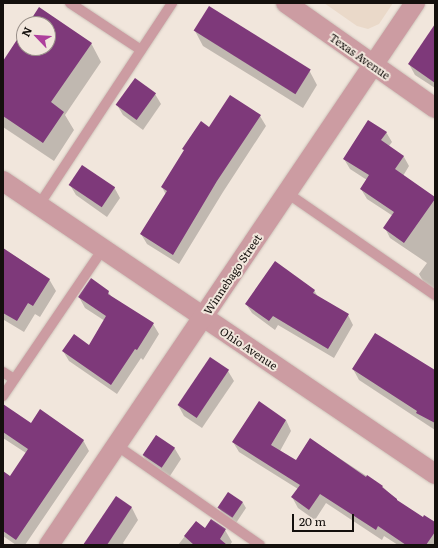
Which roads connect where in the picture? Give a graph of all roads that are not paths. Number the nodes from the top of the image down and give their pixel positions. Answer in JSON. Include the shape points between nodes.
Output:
{"nodes":[{"id":1,"x":70,"y":3,"type":"edge"},
{"id":2,"x":172,"y":3,"type":"edge"},
{"id":3,"x":286,"y":3,"type":"edge"},
{"id":4,"x":415,"y":3,"type":"edge"},
{"id":5,"x":141,"y":50,"type":"junction"},
{"id":6,"x":372,"y":65,"type":"junction"},
{"id":7,"x":435,"y":108,"type":"edge"},
{"id":8,"x":3,"y":181,"type":"edge"},
{"id":9,"x":287,"y":192,"type":"junction"},
{"id":10,"x":39,"y":205,"type":"junction"},
{"id":11,"x":103,"y":249,"type":"junction"},
{"id":12,"x":435,"y":295,"type":"edge"},
{"id":13,"x":203,"y":317,"type":"junction"},
{"id":14,"x":3,"y":372,"type":"edge"},
{"id":15,"x":14,"y":379,"type":"junction"},
{"id":16,"x":3,"y":396,"type":"edge"},
{"id":17,"x":116,"y":445,"type":"junction"},
{"id":18,"x":435,"y":474,"type":"edge"},
{"id":19,"x":49,"y":545,"type":"edge"},
{"id":20,"x":260,"y":545,"type":"edge"}],
"edges":[{"from":1,"to":5,"type":"lane"},
{"from":2,"to":5,"type":"lane"},
{"from":3,"to":6,"type":"street","name":"Texas Avenue"},
{"from":4,"to":6,"type":"street","name":"Winnebago Street"},
{"from":5,"to":10,"type":"lane"},
{"from":6,"to":7,"type":"street","name":"Texas Avenue"},
{"from":6,"to":9,"type":"street","name":"Winnebago Street"},
{"from":8,"to":10,"type":"street","name":"Ohio Avenue"},
{"from":9,"to":12,"type":"lane"},
{"from":9,"to":13,"type":"street","name":"Winnebago Street"},
{"from":10,"to":11,"type":"street","name":"Ohio Avenue"},
{"from":11,"to":13,"type":"street","name":"Ohio Avenue"},
{"from":11,"to":15,"type":"lane"},
{"from":13,"to":17,"type":"street","name":"Winnebago Street"},
{"from":13,"to":18,"type":"street","name":"Ohio Avenue"},
{"from":14,"to":15,"type":"lane"},
{"from":15,"to":16,"type":"lane"},
{"from":17,"to":19,"type":"street","name":"Winnebago Street"},
{"from":17,"to":20,"type":"lane"}]}
